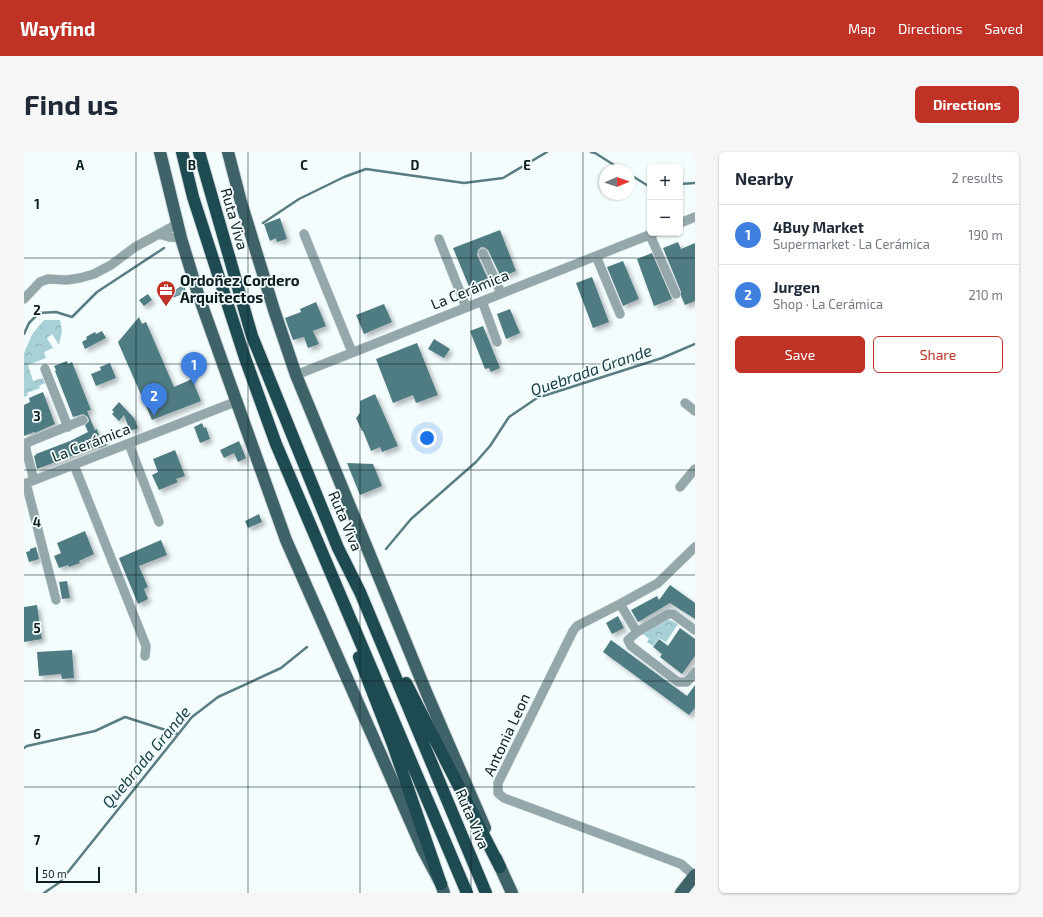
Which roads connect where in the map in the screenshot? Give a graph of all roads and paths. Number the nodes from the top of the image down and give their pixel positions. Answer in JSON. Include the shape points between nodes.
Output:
{"nodes":[{"id":1,"x":160,"y":152,"type":"edge"},
{"id":2,"x":182,"y":152,"type":"edge"},
{"id":3,"x":199,"y":152,"type":"edge"},
{"id":4,"x":228,"y":152,"type":"edge"},
{"id":5,"x":695,"y":217,"type":"edge"},
{"id":6,"x":176,"y":221,"type":"junction"},
{"id":7,"x":683,"y":222,"type":"edge"},
{"id":8,"x":159,"y":234,"type":"junction"},
{"id":9,"x":304,"y":234,"type":"dead end"},
{"id":10,"x":647,"y":236,"type":"edge"},
{"id":11,"x":653,"y":236,"type":"edge"},
{"id":12,"x":181,"y":238,"type":"junction"},
{"id":13,"x":439,"y":239,"type":"dead end"},
{"id":14,"x":483,"y":253,"type":"dead end"},
{"id":15,"x":596,"y":256,"type":"junction"},
{"id":16,"x":501,"y":293,"type":"junction"},
{"id":17,"x":676,"y":294,"type":"dead end"},
{"id":18,"x":24,"y":299,"type":"edge"},
{"id":19,"x":482,"y":301,"type":"junction"},
{"id":20,"x":466,"y":307,"type":"junction"},
{"id":21,"x":620,"y":314,"type":"dead end"},
{"id":22,"x":497,"y":342,"type":"dead end"},
{"id":23,"x":352,"y":352,"type":"junction"},
{"id":24,"x":45,"y":368,"type":"dead end"},
{"id":25,"x":296,"y":375,"type":"junction"},
{"id":26,"x":235,"y":402,"type":"junction"},
{"id":27,"x":685,"y":403,"type":"dead end"},
{"id":28,"x":695,"y":411,"type":"edge"},
{"id":29,"x":83,"y":420,"type":"dead end"},
{"id":30,"x":68,"y":427,"type":"junction"},
{"id":31,"x":129,"y":444,"type":"junction"},
{"id":32,"x":74,"y":465,"type":"junction"},
{"id":33,"x":695,"y":469,"type":"edge"},
{"id":34,"x":28,"y":482,"type":"edge"},
{"id":35,"x":680,"y":487,"type":"dead end"},
{"id":36,"x":159,"y":522,"type":"dead end"},
{"id":37,"x":695,"y":547,"type":"edge"},
{"id":38,"x":360,"y":592,"type":"junction"},
{"id":39,"x":56,"y":600,"type":"dead end"},
{"id":40,"x":620,"y":604,"type":"junction"},
{"id":41,"x":346,"y":608,"type":"junction"},
{"id":42,"x":695,"y":630,"type":"edge"},
{"id":43,"x":637,"y":632,"type":"junction"},
{"id":44,"x":145,"y":656,"type":"dead end"},
{"id":45,"x":695,"y":672,"type":"edge"},
{"id":46,"x":500,"y":867,"type":"junction"},
{"id":47,"x":695,"y":875,"type":"edge"},
{"id":48,"x":443,"y":889,"type":"edge"},
{"id":49,"x":467,"y":893,"type":"edge"},
{"id":50,"x":486,"y":893,"type":"edge"},
{"id":51,"x":512,"y":893,"type":"edge"},
{"id":52,"x":681,"y":893,"type":"edge"}],
"edges":[{"from":1,"to":6,"type":"main road"},
{"from":2,"to":41,"type":"highway","name":"Ruta Viva","via":[[193,197],[245,358],[276,444]]},
{"from":3,"to":38,"type":"highway","name":"Ruta Viva","via":[[252,336],[338,548]]},
{"from":4,"to":25,"type":"main road","name":"Ruta Viva","via":[[241,202]]},
{"from":5,"to":7,"type":"street"},
{"from":6,"to":8,"type":"street","via":[[172,227]]},
{"from":6,"to":12,"type":"main road"},
{"from":8,"to":12,"type":"street"},
{"from":8,"to":18,"type":"street","via":[[94,274],[40,282]]},
{"from":9,"to":23,"type":"street"},
{"from":10,"to":15,"type":"street","name":"La Cerámica"},
{"from":11,"to":17,"type":"street"},
{"from":12,"to":26,"type":"main road"},
{"from":13,"to":20,"type":"street"},
{"from":14,"to":16,"type":"street"},
{"from":15,"to":16,"type":"street","name":"La Cerámica"},
{"from":15,"to":21,"type":"street"},
{"from":16,"to":19,"type":"street","name":"La Cerámica"},
{"from":19,"to":20,"type":"street","name":"La Cerámica"},
{"from":19,"to":22,"type":"street"},
{"from":20,"to":23,"type":"street","name":"La Cerámica"},
{"from":23,"to":25,"type":"street","name":"La Cerámica"},
{"from":24,"to":30,"type":"street"},
{"from":25,"to":46,"type":"main road","name":"Ruta Viva"},
{"from":26,"to":31,"type":"street","name":"La Cerámica"},
{"from":26,"to":48,"type":"main road","via":[[286,540],[423,850]]},
{"from":27,"to":28,"type":"street"},
{"from":29,"to":30,"type":"street"},
{"from":30,"to":34,"type":"street","via":[[26,443]]},
{"from":31,"to":32,"type":"street","name":"La Cerámica"},
{"from":31,"to":36,"type":"street"},
{"from":32,"to":34,"type":"street","name":"La Cerámica"},
{"from":32,"to":44,"type":"street","via":[[146,646]]},
{"from":33,"to":35,"type":"street"},
{"from":34,"to":39,"type":"street"},
{"from":37,"to":40,"type":"street","name":"Antonia Leon","via":[[658,583]]},
{"from":38,"to":46,"type":"highway"},
{"from":38,"to":50,"type":"highway","name":"Ruta Viva"},
{"from":40,"to":43,"type":"street"},
{"from":40,"to":47,"type":"street","name":"Antonia Leon","via":[[577,626],[570,635],[498,783],[498,793],[504,798],[681,864]]},
{"from":41,"to":48,"type":"highway","via":[[360,660],[392,742]]},
{"from":41,"to":49,"type":"highway","name":"Ruta Viva"},
{"from":42,"to":43,"type":"street","via":[[673,614],[668,614]]},
{"from":43,"to":45,"type":"street","via":[[628,640],[631,646],[678,682],[687,682]]},
{"from":46,"to":51,"type":"main road","name":"Ruta Viva"},
{"from":47,"to":52,"type":"main road"}]}
